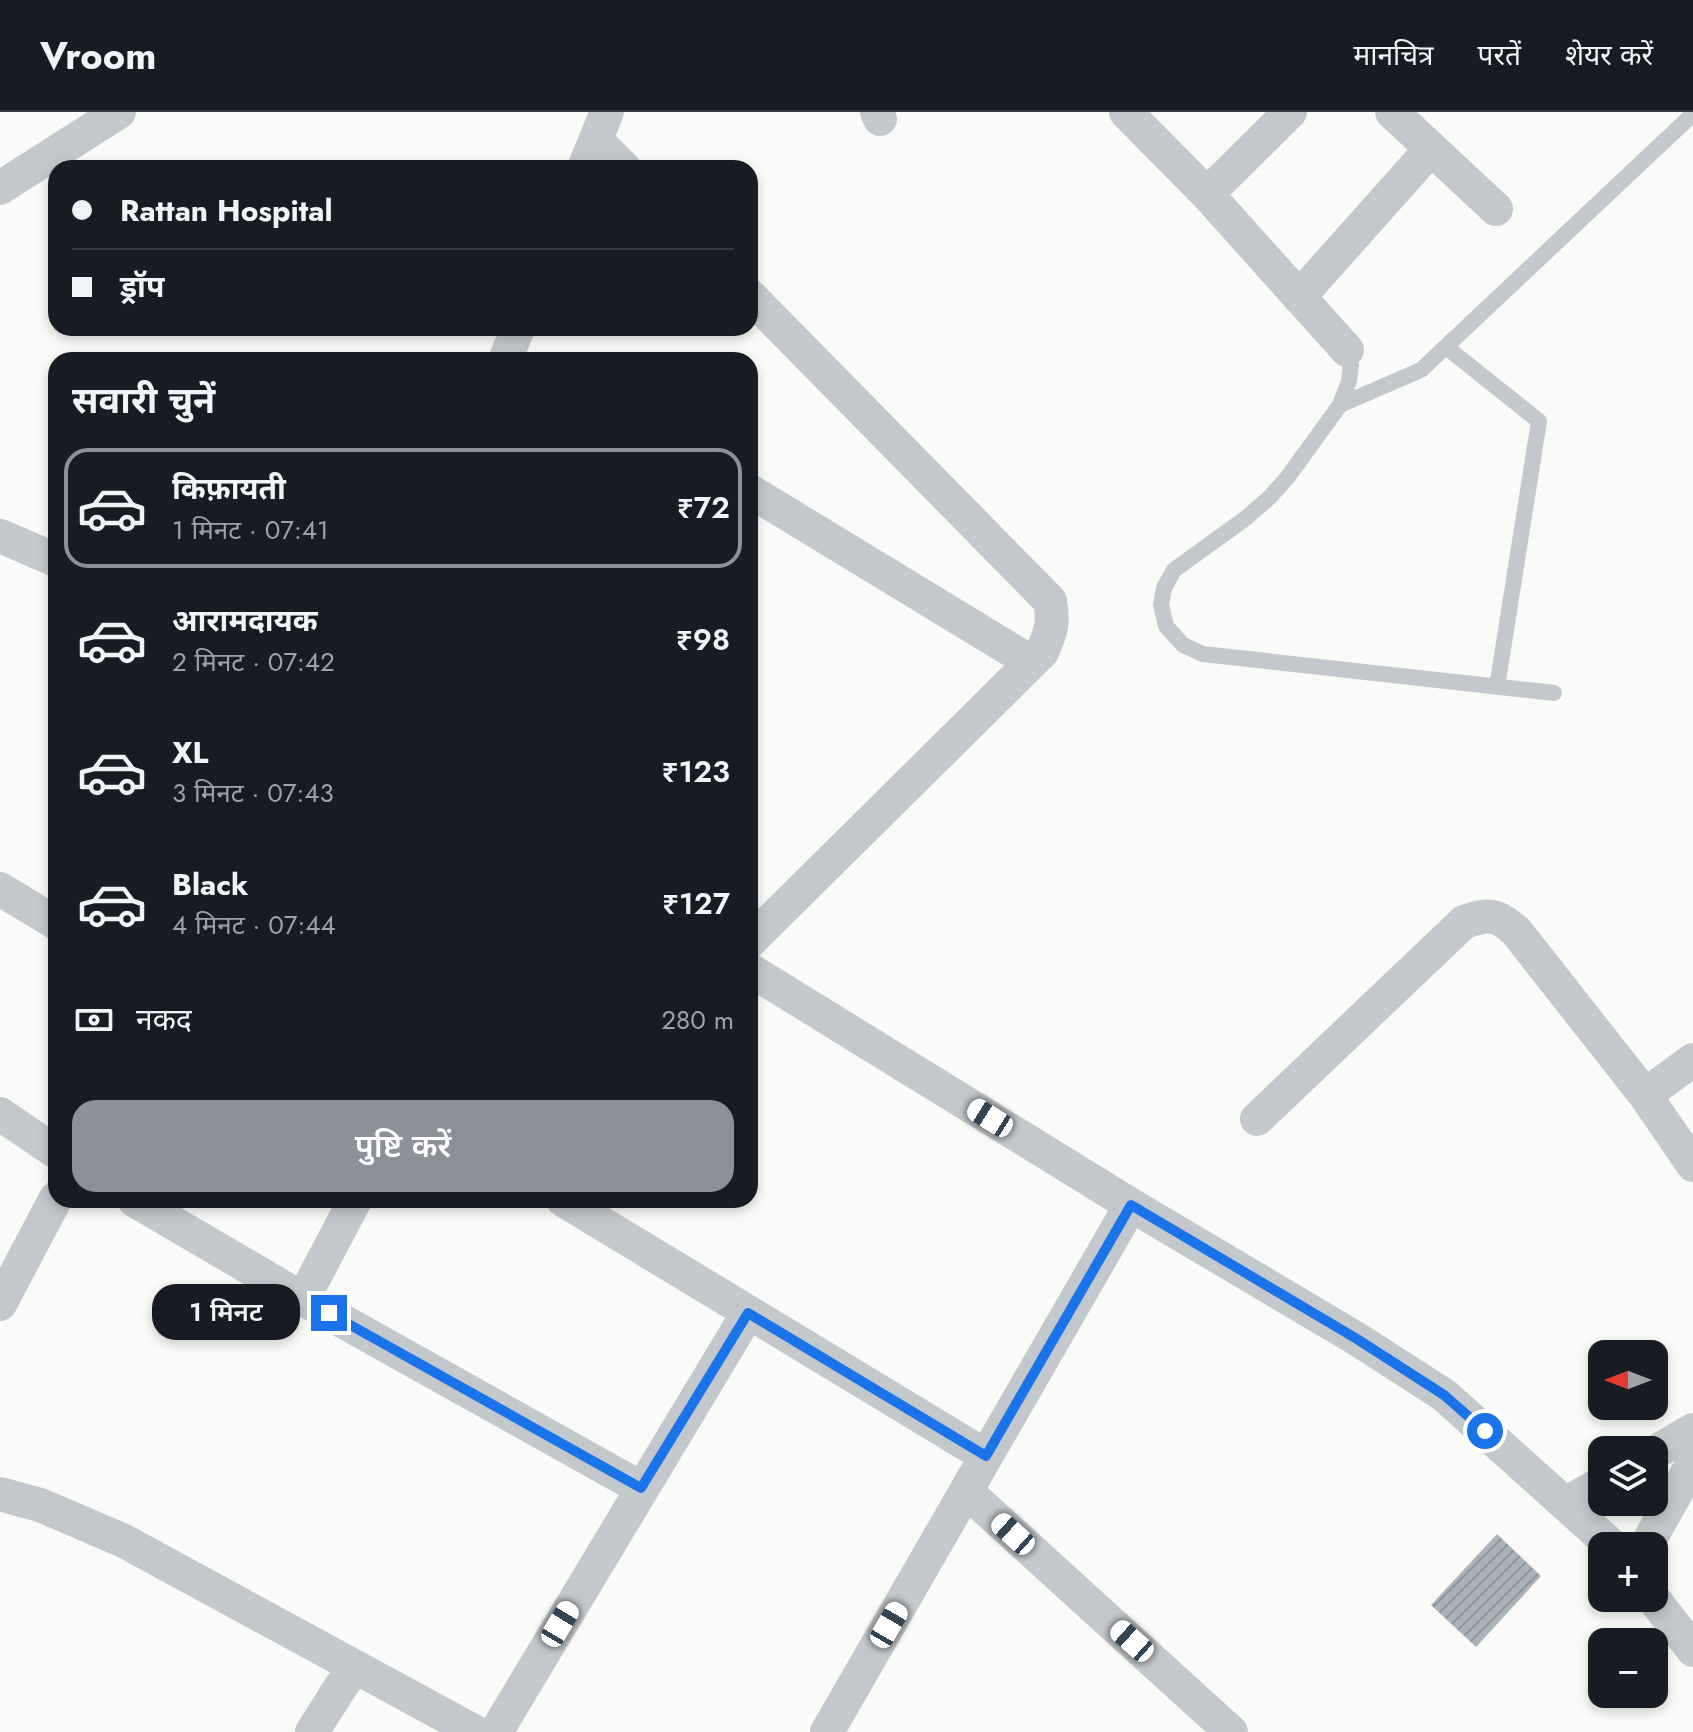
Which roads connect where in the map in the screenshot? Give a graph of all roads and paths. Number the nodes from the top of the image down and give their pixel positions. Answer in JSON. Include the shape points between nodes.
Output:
{"nodes":[{"id":1,"x":119,"y":112,"type":"edge"},
{"id":2,"x":1126,"y":112,"type":"edge"},
{"id":3,"x":1290,"y":112,"type":"edge"},
{"id":4,"x":1392,"y":112,"type":"edge"},
{"id":5,"x":1693,"y":114,"type":"edge"},
{"id":6,"x":596,"y":140,"type":"edge"},
{"id":7,"x":1431,"y":149,"type":"junction"},
{"id":8,"x":616,"y":160,"type":"edge"},
{"id":9,"x":0,"y":188,"type":"edge"},
{"id":10,"x":1207,"y":194,"type":"junction"},
{"id":11,"x":1496,"y":209,"type":"dead end"},
{"id":12,"x":1299,"y":297,"type":"junction"},
{"id":13,"x":758,"y":304,"type":"edge"},
{"id":14,"x":1446,"y":347,"type":"junction"},
{"id":15,"x":1347,"y":350,"type":"joint"},
{"id":16,"x":1340,"y":405,"type":"junction"},
{"id":17,"x":758,"y":496,"type":"edge"},
{"id":18,"x":0,"y":536,"type":"edge"},
{"id":19,"x":48,"y":557,"type":"edge"},
{"id":20,"x":1031,"y":662,"type":"junction"},
{"id":21,"x":1497,"y":687,"type":"junction"},
{"id":22,"x":1554,"y":693,"type":"dead end"},
{"id":23,"x":0,"y":889,"type":"edge"},
{"id":24,"x":48,"y":918,"type":"edge"},
{"id":25,"x":758,"y":933,"type":"edge"},
{"id":26,"x":758,"y":975,"type":"edge"},
{"id":27,"x":1693,"y":1060,"type":"edge"},
{"id":28,"x":1645,"y":1095,"type":"junction"},
{"id":29,"x":0,"y":1114,"type":"edge"},
{"id":30,"x":1257,"y":1119,"type":"dead end"},
{"id":31,"x":48,"y":1147,"type":"edge"},
{"id":32,"x":1693,"y":1165,"type":"edge"},
{"id":33,"x":1131,"y":1205,"type":"junction"},
{"id":34,"x":51,"y":1208,"type":"edge"},
{"id":35,"x":148,"y":1208,"type":"edge"},
{"id":36,"x":351,"y":1208,"type":"edge"},
{"id":37,"x":576,"y":1208,"type":"edge"},
{"id":38,"x":303,"y":1299,"type":"junction"},
{"id":39,"x":0,"y":1304,"type":"edge"},
{"id":40,"x":748,"y":1313,"type":"junction"},
{"id":41,"x":1693,"y":1430,"type":"edge"},
{"id":42,"x":1668,"y":1445,"type":"edge"},
{"id":43,"x":986,"y":1456,"type":"junction"},
{"id":44,"x":1693,"y":1463,"type":"edge"},
{"id":45,"x":641,"y":1488,"type":"junction"},
{"id":46,"x":966,"y":1491,"type":"junction"},
{"id":47,"x":1588,"y":1491,"type":"edge"},
{"id":48,"x":0,"y":1494,"type":"edge"},
{"id":49,"x":1565,"y":1504,"type":"junction"},
{"id":50,"x":1596,"y":1532,"type":"edge"},
{"id":51,"x":1654,"y":1532,"type":"edge"},
{"id":52,"x":1664,"y":1612,"type":"edge"},
{"id":53,"x":1693,"y":1650,"type":"edge"},
{"id":54,"x":354,"y":1666,"type":"junction"},
{"id":55,"x":1194,"y":1719,"type":"edge"},
{"id":56,"x":312,"y":1732,"type":"edge"},
{"id":57,"x":475,"y":1732,"type":"edge"},
{"id":58,"x":496,"y":1732,"type":"edge"},
{"id":59,"x":827,"y":1732,"type":"edge"},
{"id":60,"x":1231,"y":1732,"type":"edge"}],
"edges":[{"from":1,"to":9,"type":"street"},
{"from":2,"to":10,"type":"street"},
{"from":3,"to":10,"type":"street"},
{"from":4,"to":7,"type":"street"},
{"from":5,"to":14,"type":"lane"},
{"from":6,"to":8,"type":"street"},
{"from":7,"to":11,"type":"street"},
{"from":7,"to":12,"type":"street"},
{"from":10,"to":12,"type":"street"},
{"from":12,"to":15,"type":"street"},
{"from":13,"to":20,"type":"street","via":[[1050,601],[1054,619],[1049,637]]},
{"from":14,"to":16,"type":"lane","via":[[1421,370]]},
{"from":14,"to":21,"type":"lane","via":[[1539,421]]},
{"from":15,"to":16,"type":"lane","via":[[1349,381]]},
{"from":16,"to":21,"type":"lane","via":[[1269,498],[1174,570],[1161,605],[1166,626],[1183,645],[1203,654]]},
{"from":17,"to":20,"type":"street"},
{"from":18,"to":19,"type":"street"},
{"from":20,"to":25,"type":"street"},
{"from":21,"to":22,"type":"lane"},
{"from":23,"to":24,"type":"street"},
{"from":26,"to":33,"type":"street"},
{"from":27,"to":28,"type":"street"},
{"from":28,"to":30,"type":"street","via":[[1516,931],[1501,918],[1483,915],[1464,922]]},
{"from":28,"to":32,"type":"street"},
{"from":29,"to":31,"type":"street"},
{"from":33,"to":43,"type":"street"},
{"from":33,"to":49,"type":"street","via":[[1444,1395]]},
{"from":34,"to":39,"type":"street"},
{"from":35,"to":38,"type":"street"},
{"from":36,"to":38,"type":"street"},
{"from":37,"to":40,"type":"street"},
{"from":38,"to":45,"type":"street"},
{"from":40,"to":43,"type":"street"},
{"from":40,"to":45,"type":"street"},
{"from":41,"to":42,"type":"street"},
{"from":43,"to":46,"type":"street"},
{"from":44,"to":51,"type":"street"},
{"from":45,"to":58,"type":"street"},
{"from":46,"to":55,"type":"street"},
{"from":46,"to":59,"type":"street"},
{"from":47,"to":49,"type":"street"},
{"from":48,"to":54,"type":"street","via":[[124,1541]]},
{"from":49,"to":50,"type":"street"},
{"from":52,"to":53,"type":"street"},
{"from":54,"to":56,"type":"street"},
{"from":54,"to":57,"type":"street"},
{"from":55,"to":60,"type":"street"}]}
